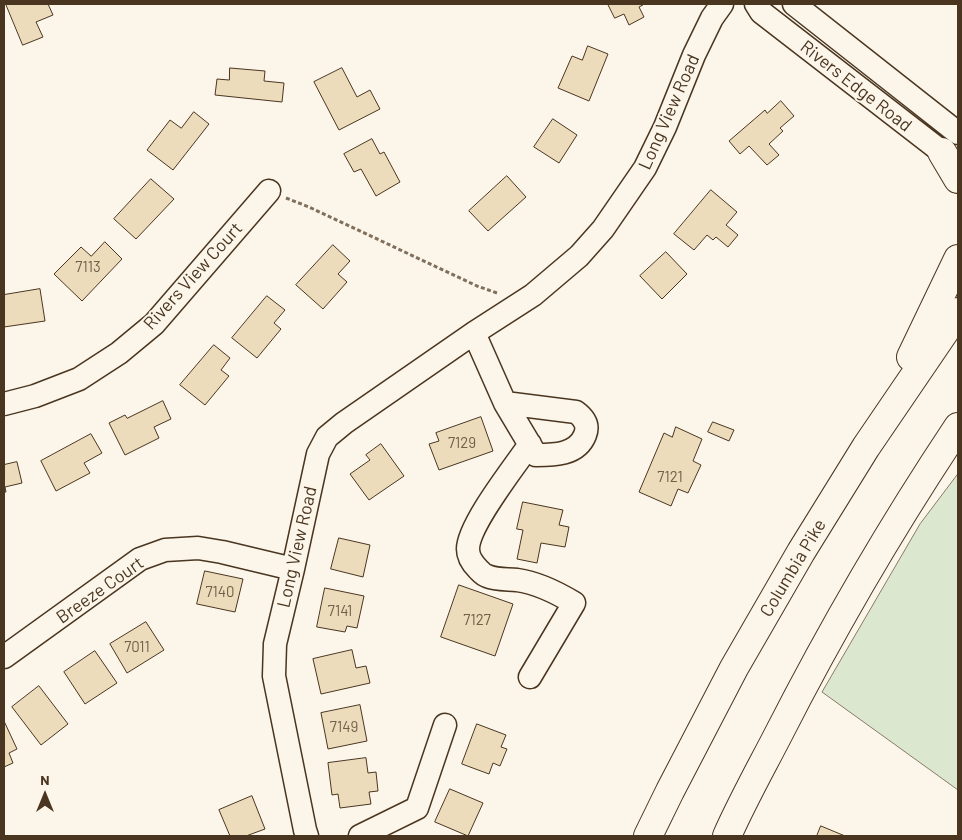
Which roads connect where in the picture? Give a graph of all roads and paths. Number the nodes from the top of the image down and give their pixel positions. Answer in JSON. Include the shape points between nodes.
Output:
{"nodes":[{"id":1,"x":722,"y":4,"type":"edge"},
{"id":2,"x":756,"y":4,"type":"edge"},
{"id":3,"x":794,"y":4,"type":"edge"},
{"id":4,"x":953,"y":151,"type":"edge"},
{"id":5,"x":958,"y":179,"type":"edge"},
{"id":6,"x":269,"y":191,"type":"joint"},
{"id":7,"x":958,"y":259,"type":"edge"},
{"id":8,"x":498,"y":294,"type":"dead end"},
{"id":9,"x":958,"y":312,"type":"edge"},
{"id":10,"x":474,"y":333,"type":"junction"},
{"id":11,"x":505,"y":403,"type":"junction"},
{"id":12,"x":4,"y":404,"type":"edge"},
{"id":13,"x":958,"y":414,"type":"edge"},
{"id":14,"x":958,"y":427,"type":"edge"},
{"id":15,"x":530,"y":444,"type":"junction"},
{"id":16,"x":866,"y":447,"type":"junction"},
{"id":17,"x":920,"y":485,"type":"junction"},
{"id":18,"x":293,"y":569,"type":"junction"},
{"id":19,"x":4,"y":658,"type":"edge"},
{"id":20,"x":530,"y":676,"type":"dead end"},
{"id":21,"x":446,"y":725,"type":"dead end"},
{"id":22,"x":307,"y":836,"type":"edge"},
{"id":23,"x":360,"y":836,"type":"edge"},
{"id":24,"x":648,"y":836,"type":"edge"},
{"id":25,"x":727,"y":836,"type":"edge"}],
"edges":[{"from":1,"to":10,"type":"street","name":"Long View Road","via":[[694,55],[645,168],[603,229],[579,256],[532,295]]},
{"from":2,"to":4,"type":"street","name":"Rivers Edge Road","via":[[761,12]]},
{"from":3,"to":4,"type":"street","name":"Rivers Edge Road"},
{"from":4,"to":5,"type":"highway"},
{"from":6,"to":8,"type":"path"},
{"from":6,"to":12,"type":"street","name":"Rivers View Court","via":[[154,324],[118,353],[79,379]]},
{"from":7,"to":16,"type":"highway"},
{"from":9,"to":16,"type":"highway","name":"Columbia Pike"},
{"from":10,"to":11,"type":"street"},
{"from":10,"to":18,"type":"street","name":"Long View Road","via":[[327,437],[318,454]]},
{"from":11,"to":15,"type":"street"},
{"from":11,"to":15,"type":"street","via":[[576,412],[584,419],[587,430],[582,442],[570,450],[554,455],[536,455]]},
{"from":13,"to":17,"type":"highway"},
{"from":14,"to":17,"type":"highway"},
{"from":15,"to":20,"type":"street","via":[[473,530],[468,548],[474,565],[485,576],[534,584],[574,603]]},
{"from":16,"to":24,"type":"highway","name":"Columbia Pike","via":[[734,668]]},
{"from":17,"to":25,"type":"highway","via":[[859,585],[796,699]]},
{"from":18,"to":19,"type":"street","name":"Breeze Court","via":[[198,548],[165,550],[140,559]]},
{"from":18,"to":22,"type":"street","name":"Long View Road","via":[[275,644],[274,676]]},
{"from":21,"to":23,"type":"street","via":[[417,808]]}]}
